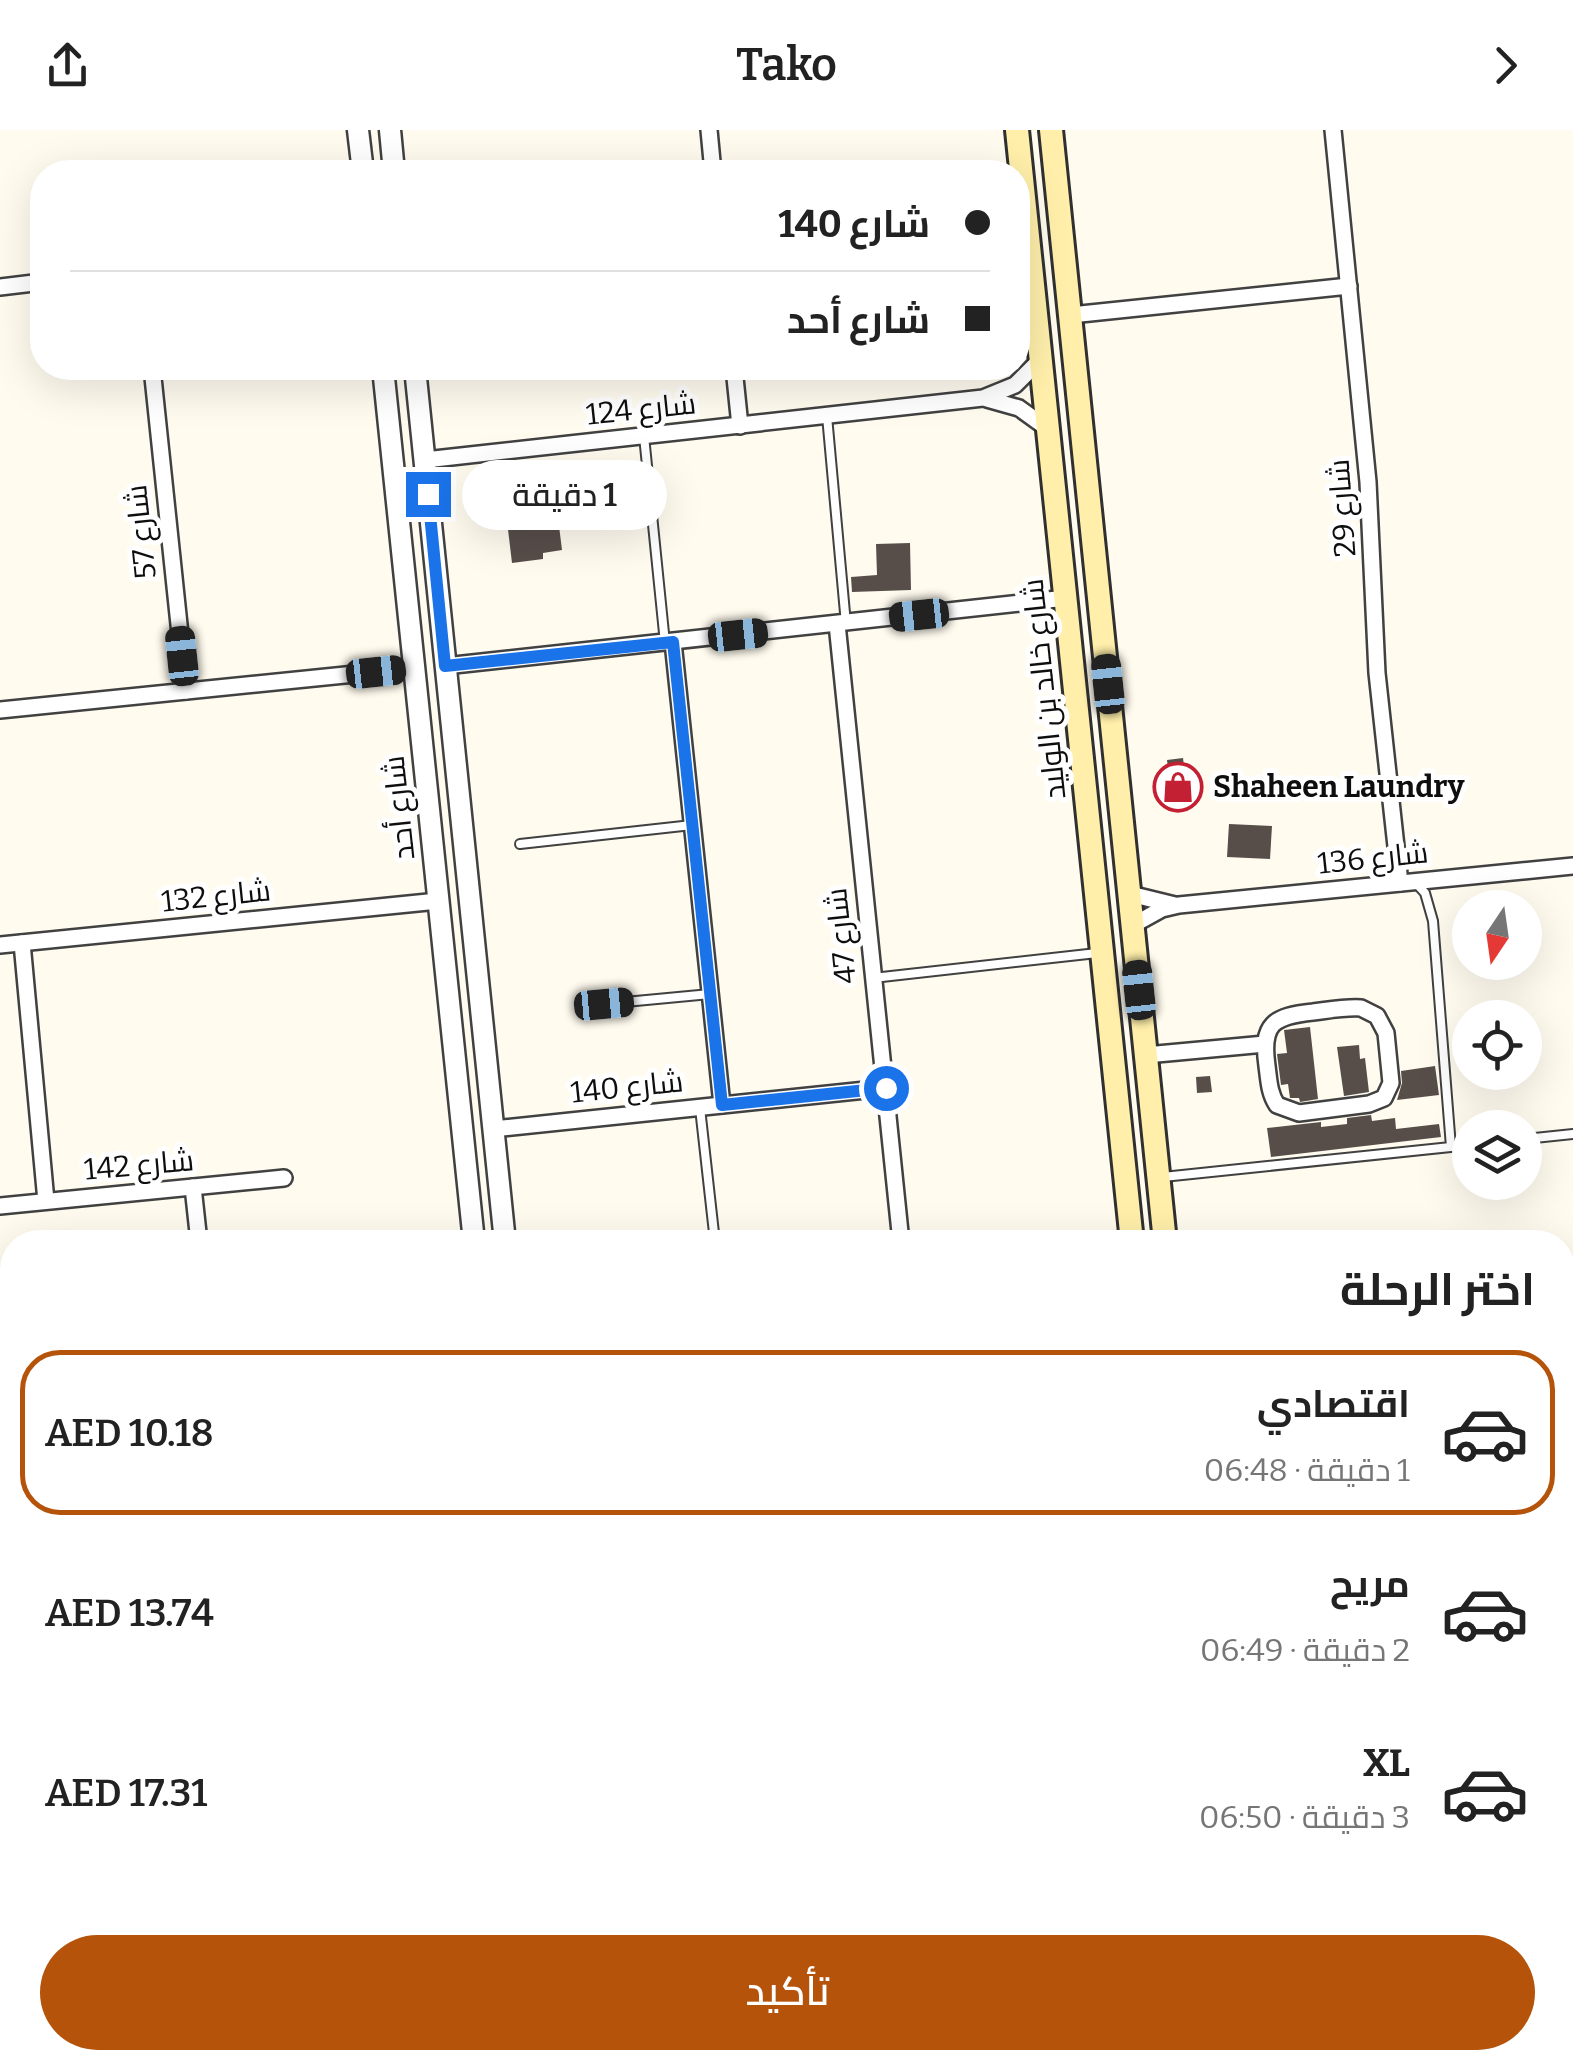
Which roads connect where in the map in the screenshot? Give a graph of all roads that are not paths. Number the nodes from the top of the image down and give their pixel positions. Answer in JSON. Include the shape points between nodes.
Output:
{"nodes":[{"id":1,"x":358,"y":130,"type":"edge"},
{"id":2,"x":390,"y":130,"type":"edge"},
{"id":3,"x":709,"y":130,"type":"edge"},
{"id":4,"x":1016,"y":130,"type":"edge"},
{"id":5,"x":1051,"y":130,"type":"edge"},
{"id":6,"x":1333,"y":130,"type":"edge"},
{"id":7,"x":362,"y":160,"type":"edge"},
{"id":8,"x":393,"y":160,"type":"edge"},
{"id":9,"x":712,"y":160,"type":"edge"},
{"id":10,"x":1019,"y":160,"type":"edge"},
{"id":11,"x":1030,"y":264,"type":"edge"},
{"id":12,"x":30,"y":283,"type":"edge"},
{"id":13,"x":1349,"y":286,"type":"junction"},
{"id":14,"x":0,"y":287,"type":"edge"},
{"id":15,"x":1071,"y":315,"type":"junction"},
{"id":16,"x":1040,"y":360,"type":"junction"},
{"id":17,"x":1030,"y":370,"type":"edge"},
{"id":18,"x":153,"y":380,"type":"edge"},
{"id":19,"x":384,"y":380,"type":"edge"},
{"id":20,"x":416,"y":380,"type":"edge"},
{"id":21,"x":735,"y":380,"type":"edge"},
{"id":22,"x":1020,"y":380,"type":"edge"},
{"id":23,"x":984,"y":398,"type":"junction"},
{"id":24,"x":827,"y":416,"type":"junction"},
{"id":25,"x":740,"y":426,"type":"junction"},
{"id":26,"x":1048,"y":430,"type":"junction"},
{"id":27,"x":644,"y":436,"type":"junction"},
{"id":28,"x":424,"y":460,"type":"junction"},
{"id":29,"x":1066,"y":598,"type":"junction"},
{"id":30,"x":842,"y":624,"type":"junction"},
{"id":31,"x":669,"y":642,"type":"junction"},
{"id":32,"x":445,"y":666,"type":"junction"},
{"id":33,"x":414,"y":668,"type":"junction"},
{"id":34,"x":186,"y":692,"type":"junction"},
{"id":35,"x":448,"y":694,"type":"junction"},
{"id":36,"x":418,"y":698,"type":"junction"},
{"id":37,"x":0,"y":710,"type":"edge"},
{"id":38,"x":1119,"y":795,"type":"junction"},
{"id":39,"x":1085,"y":798,"type":"junction"},
{"id":40,"x":692,"y":825,"type":"junction"},
{"id":41,"x":1125,"y":843,"type":"junction"},
{"id":42,"x":520,"y":844,"type":"dead end"},
{"id":43,"x":1090,"y":845,"type":"junction"},
{"id":44,"x":1573,"y":866,"type":"edge"},
{"id":45,"x":1408,"y":882,"type":"junction"},
{"id":46,"x":1130,"y":894,"type":"junction"},
{"id":47,"x":438,"y":901,"type":"junction"},
{"id":48,"x":1178,"y":906,"type":"junction"},
{"id":49,"x":1133,"y":924,"type":"junction"},
{"id":50,"x":22,"y":943,"type":"junction"},
{"id":51,"x":0,"y":945,"type":"edge"},
{"id":52,"x":1102,"y":952,"type":"junction"},
{"id":53,"x":873,"y":978,"type":"junction"},
{"id":54,"x":710,"y":994,"type":"junction"},
{"id":55,"x":604,"y":1004,"type":"dead end"},
{"id":56,"x":1265,"y":1044,"type":"junction"},
{"id":57,"x":1146,"y":1055,"type":"junction"},
{"id":58,"x":886,"y":1088,"type":"junction"},
{"id":59,"x":722,"y":1105,"type":"junction"},
{"id":60,"x":700,"y":1107,"type":"junction"},
{"id":61,"x":493,"y":1129,"type":"junction"},
{"id":62,"x":1573,"y":1134,"type":"edge"},
{"id":63,"x":1542,"y":1137,"type":"edge"},
{"id":64,"x":1451,"y":1146,"type":"joint"},
{"id":65,"x":1158,"y":1177,"type":"junction"},
{"id":66,"x":284,"y":1178,"type":"dead end"},
{"id":67,"x":193,"y":1187,"type":"junction"},
{"id":68,"x":46,"y":1201,"type":"junction"},
{"id":69,"x":0,"y":1206,"type":"edge"},
{"id":70,"x":502,"y":1216,"type":"junction"},
{"id":71,"x":198,"y":1230,"type":"edge"},
{"id":72,"x":473,"y":1230,"type":"edge"},
{"id":73,"x":482,"y":1230,"type":"edge"},
{"id":74,"x":503,"y":1230,"type":"edge"},
{"id":75,"x":714,"y":1230,"type":"edge"},
{"id":76,"x":900,"y":1230,"type":"edge"},
{"id":77,"x":1128,"y":1230,"type":"edge"},
{"id":78,"x":1164,"y":1230,"type":"edge"}],
"edges":[{"from":1,"to":7,"type":"street"},
{"from":2,"to":8,"type":"street"},
{"from":3,"to":9,"type":"street"},
{"from":4,"to":10,"type":"main road","name":"شارع خالد بن الوليد"},
{"from":5,"to":15,"type":"main road"},
{"from":6,"to":13,"type":"street","name":"شارع 29"},
{"from":11,"to":16,"type":"main road","name":"شارع خالد بن الوليد"},
{"from":12,"to":14,"type":"street"},
{"from":13,"to":15,"type":"street"},
{"from":13,"to":45,"type":"street","name":"شارع 29","via":[[1379,690]]},
{"from":15,"to":38,"type":"main road"},
{"from":16,"to":17,"type":"street","name":"شارع 124"},
{"from":16,"to":26,"type":"main road","name":"شارع خالد بن الوليد"},
{"from":18,"to":34,"type":"street","name":"شارع 57"},
{"from":19,"to":33,"type":"street","name":"شارع أحد"},
{"from":20,"to":28,"type":"street","name":"شارع أحد"},
{"from":21,"to":25,"type":"street"},
{"from":22,"to":23,"type":"street","name":"شارع 124"},
{"from":23,"to":24,"type":"street","name":"شارع 124"},
{"from":23,"to":26,"type":"street","name":"شارع 124","via":[[1019,408]]},
{"from":24,"to":25,"type":"street","name":"شارع 124"},
{"from":24,"to":30,"type":"lane"},
{"from":25,"to":27,"type":"street","name":"شارع 124"},
{"from":26,"to":29,"type":"main road","name":"شارع خالد بن الوليد"},
{"from":27,"to":28,"type":"street","name":"شارع 124"},
{"from":27,"to":31,"type":"lane"},
{"from":28,"to":32,"type":"street","name":"شارع أحد"},
{"from":29,"to":30,"type":"street"},
{"from":29,"to":39,"type":"main road","name":"شارع خالد بن الوليد"},
{"from":30,"to":31,"type":"street"},
{"from":30,"to":53,"type":"street","name":"شارع 47"},
{"from":31,"to":32,"type":"street"},
{"from":31,"to":40,"type":"street"},
{"from":32,"to":35,"type":"street","name":"شارع أحد"},
{"from":33,"to":34,"type":"street"},
{"from":33,"to":36,"type":"street","name":"شارع أحد"},
{"from":34,"to":37,"type":"street"},
{"from":35,"to":36,"type":"street","via":[[428,687]]},
{"from":35,"to":61,"type":"street","name":"شارع أحد"},
{"from":36,"to":47,"type":"street","name":"شارع أحد"},
{"from":38,"to":39,"type":"main road","via":[[1104,808]]},
{"from":38,"to":41,"type":"main road"},
{"from":39,"to":43,"type":"main road","name":"شارع خالد بن الوليد"},
{"from":40,"to":42,"type":"lane"},
{"from":40,"to":54,"type":"street"},
{"from":41,"to":43,"type":"main road","via":[[1107,834]]},
{"from":41,"to":46,"type":"main road"},
{"from":43,"to":52,"type":"main road","name":"شارع خالد بن الوليد"},
{"from":44,"to":45,"type":"street","name":"شارع 136"},
{"from":45,"to":48,"type":"street","name":"شارع 136"},
{"from":45,"to":64,"type":"lane","via":[[1424,893],[1433,921]]},
{"from":46,"to":48,"type":"street","name":"شارع 136"},
{"from":46,"to":49,"type":"main road"},
{"from":47,"to":50,"type":"street","name":"شارع 132"},
{"from":47,"to":72,"type":"street","name":"شارع أحد"},
{"from":48,"to":49,"type":"street","name":"شارع 136"},
{"from":49,"to":57,"type":"main road"},
{"from":50,"to":51,"type":"street","name":"شارع 132"},
{"from":50,"to":68,"type":"street"},
{"from":52,"to":53,"type":"lane"},
{"from":52,"to":77,"type":"main road","name":"شارع خالد بن الوليد"},
{"from":53,"to":58,"type":"street","name":"شارع 47"},
{"from":54,"to":55,"type":"lane"},
{"from":54,"to":59,"type":"street"},
{"from":56,"to":56,"type":"street","via":[[1272,1098],[1283,1110],[1369,1104],[1388,1091],[1386,1033],[1370,1011],[1289,1014],[1272,1024]]},
{"from":56,"to":57,"type":"street"},
{"from":57,"to":65,"type":"main road"},
{"from":58,"to":59,"type":"street","name":"شارع 140"},
{"from":58,"to":76,"type":"street","name":"شارع 47"},
{"from":59,"to":60,"type":"street","name":"شارع 140"},
{"from":60,"to":61,"type":"street","name":"شارع 140"},
{"from":60,"to":75,"type":"lane"},
{"from":61,"to":70,"type":"street","name":"شارع أحد"},
{"from":62,"to":63,"type":"lane"},
{"from":64,"to":65,"type":"lane"},
{"from":65,"to":78,"type":"main road"},
{"from":66,"to":67,"type":"street","name":"شارع 142"},
{"from":67,"to":68,"type":"street","name":"شارع 142"},
{"from":67,"to":71,"type":"street"},
{"from":68,"to":69,"type":"street","name":"شارع 142"},
{"from":70,"to":73,"type":"street"},
{"from":70,"to":74,"type":"street","name":"شارع أحد"}]}
